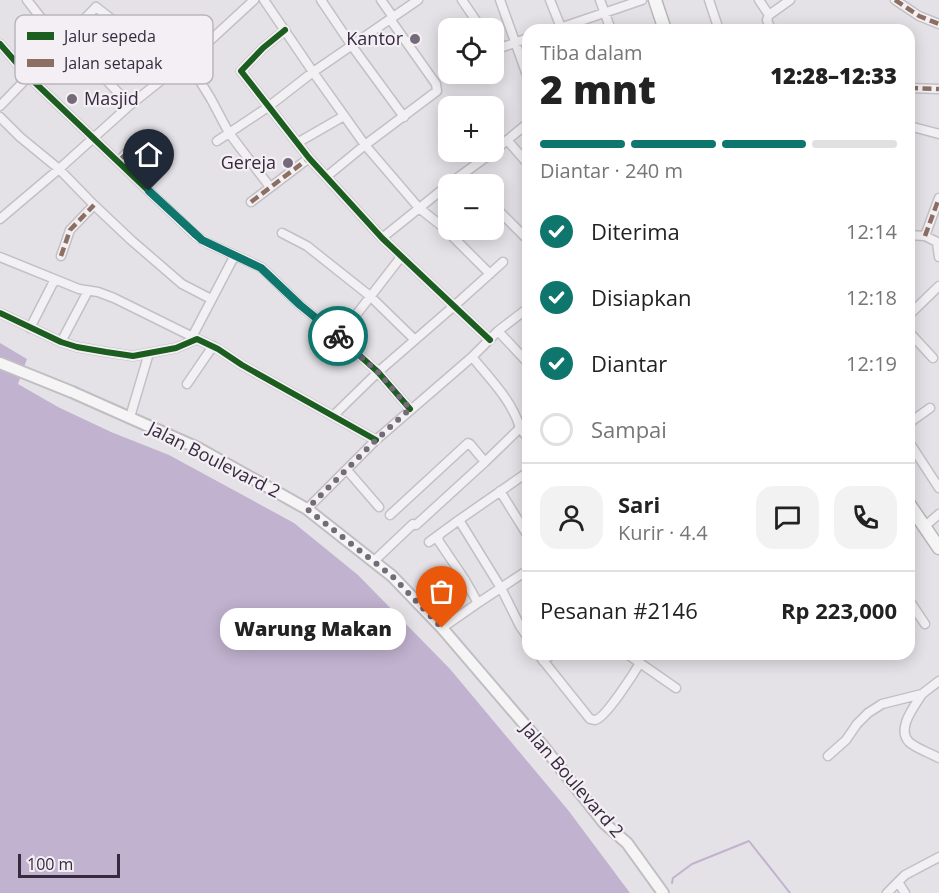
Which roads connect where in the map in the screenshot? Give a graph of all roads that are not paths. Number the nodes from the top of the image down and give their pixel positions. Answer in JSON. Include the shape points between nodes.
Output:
{"nodes":[{"id":1,"x":27,"y":0,"type":"edge"},
{"id":2,"x":89,"y":0,"type":"edge"},
{"id":3,"x":255,"y":0,"type":"edge"},
{"id":4,"x":264,"y":0,"type":"edge"},
{"id":5,"x":321,"y":0,"type":"edge"},
{"id":6,"x":381,"y":0,"type":"edge"},
{"id":7,"x":418,"y":0,"type":"edge"},
{"id":8,"x":462,"y":0,"type":"edge"},
{"id":9,"x":500,"y":0,"type":"edge"},
{"id":10,"x":550,"y":0,"type":"edge"},
{"id":11,"x":600,"y":0,"type":"edge"},
{"id":12,"x":642,"y":0,"type":"edge"},
{"id":13,"x":655,"y":0,"type":"edge"},
{"id":14,"x":708,"y":0,"type":"edge"},
{"id":15,"x":759,"y":0,"type":"edge"},
{"id":16,"x":790,"y":0,"type":"edge"},
{"id":17,"x":895,"y":0,"type":"edge"},
{"id":18,"x":96,"y":7,"type":"junction"},
{"id":19,"x":605,"y":13,"type":"junction"},
{"id":20,"x":39,"y":15,"type":"edge"},
{"id":21,"x":88,"y":15,"type":"edge"},
{"id":22,"x":106,"y":15,"type":"edge"},
{"id":23,"x":769,"y":15,"type":"junction"},
{"id":24,"x":391,"y":18,"type":"junction"},
{"id":25,"x":474,"y":18,"type":"edge"},
{"id":26,"x":557,"y":24,"type":"edge"},
{"id":27,"x":573,"y":24,"type":"edge"},
{"id":28,"x":609,"y":24,"type":"edge"},
{"id":29,"x":663,"y":24,"type":"edge"},
{"id":30,"x":717,"y":24,"type":"edge"},
{"id":31,"x":769,"y":24,"type":"edge"},
{"id":32,"x":939,"y":24,"type":"edge"},
{"id":33,"x":285,"y":30,"type":"junction"},
{"id":34,"x":213,"y":39,"type":"edge"},
{"id":35,"x":522,"y":40,"type":"edge"},
{"id":36,"x":516,"y":42,"type":"junction"},
{"id":37,"x":0,"y":44,"type":"edge"},
{"id":38,"x":352,"y":46,"type":"junction"},
{"id":39,"x":504,"y":46,"type":"edge"},
{"id":40,"x":522,"y":60,"type":"edge"},
{"id":41,"x":15,"y":61,"type":"edge"},
{"id":42,"x":313,"y":72,"type":"junction"},
{"id":43,"x":21,"y":84,"type":"edge"},
{"id":44,"x":36,"y":84,"type":"edge"},
{"id":45,"x":110,"y":84,"type":"edge"},
{"id":46,"x":156,"y":84,"type":"edge"},
{"id":47,"x":202,"y":84,"type":"edge"},
{"id":48,"x":915,"y":88,"type":"edge"},
{"id":49,"x":939,"y":89,"type":"edge"},
{"id":50,"x":130,"y":105,"type":"junction"},
{"id":51,"x":0,"y":106,"type":"edge"},
{"id":52,"x":268,"y":107,"type":"junction"},
{"id":53,"x":344,"y":116,"type":"junction"},
{"id":54,"x":0,"y":117,"type":"edge"},
{"id":55,"x":404,"y":117,"type":"junction"},
{"id":56,"x":522,"y":128,"type":"edge"},
{"id":57,"x":915,"y":128,"type":"edge"},
{"id":58,"x":229,"y":133,"type":"junction"},
{"id":59,"x":939,"y":134,"type":"edge"},
{"id":60,"x":93,"y":138,"type":"junction"},
{"id":61,"x":507,"y":140,"type":"junction"},
{"id":62,"x":217,"y":141,"type":"dead end"},
{"id":63,"x":504,"y":142,"type":"edge"},
{"id":64,"x":297,"y":143,"type":"junction"},
{"id":65,"x":134,"y":145,"type":"dead end"},
{"id":66,"x":365,"y":145,"type":"junction"},
{"id":67,"x":522,"y":157,"type":"edge"},
{"id":68,"x":309,"y":158,"type":"junction"},
{"id":69,"x":118,"y":162,"type":"junction"},
{"id":70,"x":479,"y":162,"type":"edge"},
{"id":71,"x":59,"y":169,"type":"junction"},
{"id":72,"x":463,"y":174,"type":"edge"},
{"id":73,"x":326,"y":177,"type":"junction"},
{"id":74,"x":270,"y":187,"type":"junction"},
{"id":75,"x":438,"y":193,"type":"edge"},
{"id":76,"x":939,"y":198,"type":"edge"},
{"id":77,"x":251,"y":202,"type":"dead end"},
{"id":78,"x":94,"y":205,"type":"junction"},
{"id":79,"x":419,"y":208,"type":"junction"},
{"id":80,"x":504,"y":216,"type":"edge"},
{"id":81,"x":0,"y":219,"type":"edge"},
{"id":82,"x":282,"y":233,"type":"dead end"},
{"id":83,"x":522,"y":234,"type":"edge"},
{"id":84,"x":915,"y":235,"type":"edge"},
{"id":85,"x":925,"y":236,"type":"junction"},
{"id":86,"x":382,"y":238,"type":"junction"},
{"id":87,"x":938,"y":243,"type":"edge"},
{"id":88,"x":235,"y":255,"type":"junction"},
{"id":89,"x":61,"y":256,"type":"dead end"},
{"id":90,"x":0,"y":257,"type":"edge"},
{"id":91,"x":401,"y":257,"type":"junction"},
{"id":92,"x":939,"y":257,"type":"edge"},
{"id":93,"x":503,"y":262,"type":"dead end"},
{"id":94,"x":490,"y":274,"type":"junction"},
{"id":95,"x":56,"y":280,"type":"junction"},
{"id":96,"x":939,"y":286,"type":"edge"},
{"id":97,"x":88,"y":291,"type":"junction"},
{"id":98,"x":370,"y":296,"type":"junction"},
{"id":99,"x":211,"y":299,"type":"junction"},
{"id":100,"x":454,"y":306,"type":"junction"},
{"id":101,"x":915,"y":309,"type":"edge"},
{"id":102,"x":0,"y":313,"type":"edge"},
{"id":103,"x":522,"y":313,"type":"edge"},
{"id":104,"x":30,"y":328,"type":"junction"},
{"id":105,"x":498,"y":331,"type":"junction"},
{"id":106,"x":339,"y":337,"type":"junction"},
{"id":107,"x":194,"y":338,"type":"junction"},
{"id":108,"x":915,"y":338,"type":"edge"},
{"id":109,"x":415,"y":340,"type":"junction"},
{"id":110,"x":490,"y":340,"type":"junction"},
{"id":111,"x":61,"y":342,"type":"junction"},
{"id":112,"x":213,"y":346,"type":"junction"},
{"id":113,"x":149,"y":352,"type":"junction"},
{"id":114,"x":472,"y":357,"type":"junction"},
{"id":115,"x":522,"y":357,"type":"edge"},
{"id":116,"x":933,"y":358,"type":"dead end"},
{"id":117,"x":0,"y":363,"type":"edge"},
{"id":118,"x":378,"y":372,"type":"junction"},
{"id":119,"x":187,"y":384,"type":"dead end"},
{"id":120,"x":930,"y":408,"type":"dead end"},
{"id":121,"x":410,"y":409,"type":"junction"},
{"id":122,"x":333,"y":416,"type":"junction"},
{"id":123,"x":130,"y":417,"type":"junction"},
{"id":124,"x":915,"y":419,"type":"edge"},
{"id":125,"x":520,"y":428,"type":"junction"},
{"id":126,"x":522,"y":430,"type":"edge"},
{"id":127,"x":376,"y":440,"type":"junction"},
{"id":128,"x":915,"y":451,"type":"edge"},
{"id":129,"x":485,"y":462,"type":"junction"},
{"id":130,"x":346,"y":470,"type":"junction"},
{"id":131,"x":522,"y":476,"type":"edge"},
{"id":132,"x":939,"y":488,"type":"edge"},
{"id":133,"x":500,"y":491,"type":"junction"},
{"id":134,"x":379,"y":507,"type":"dead end"},
{"id":135,"x":307,"y":509,"type":"junction"},
{"id":136,"x":915,"y":513,"type":"edge"},
{"id":137,"x":939,"y":514,"type":"edge"},
{"id":138,"x":390,"y":515,"type":"dead end"},
{"id":139,"x":459,"y":520,"type":"junction"},
{"id":140,"x":522,"y":526,"type":"edge"},
{"id":141,"x":924,"y":527,"type":"junction"},
{"id":142,"x":439,"y":536,"type":"junction"},
{"id":143,"x":429,"y":542,"type":"dead end"},
{"id":144,"x":939,"y":548,"type":"edge"},
{"id":145,"x":374,"y":561,"type":"junction"},
{"id":146,"x":522,"y":574,"type":"edge"},
{"id":147,"x":501,"y":588,"type":"junction"},
{"id":148,"x":478,"y":603,"type":"junction"},
{"id":149,"x":915,"y":609,"type":"edge"},
{"id":150,"x":925,"y":624,"type":"dead end"},
{"id":151,"x":442,"y":628,"type":"junction"},
{"id":152,"x":522,"y":629,"type":"edge"},
{"id":153,"x":542,"y":660,"type":"edge"},
{"id":154,"x":636,"y":660,"type":"edge"},
{"id":155,"x":640,"y":663,"type":"junction"},
{"id":156,"x":939,"y":681,"type":"edge"},
{"id":157,"x":676,"y":688,"type":"dead end"},
{"id":158,"x":922,"y":694,"type":"junction"},
{"id":159,"x":828,"y":756,"type":"dead end"},
{"id":160,"x":939,"y":758,"type":"edge"},
{"id":161,"x":939,"y":857,"type":"edge"},
{"id":162,"x":898,"y":882,"type":"junction"},
{"id":163,"x":663,"y":893,"type":"edge"},
{"id":164,"x":887,"y":893,"type":"edge"},
{"id":165,"x":904,"y":893,"type":"edge"}],
"edges":[{"from":1,"to":20,"type":"street"},
{"from":2,"to":18,"type":"street"},
{"from":3,"to":34,"type":"street"},
{"from":4,"to":33,"type":"street"},
{"from":5,"to":38,"type":"street"},
{"from":6,"to":24,"type":"street"},
{"from":7,"to":24,"type":"street"},
{"from":8,"to":25,"type":"street"},
{"from":9,"to":36,"type":"street"},
{"from":10,"to":26,"type":"street"},
{"from":11,"to":19,"type":"street"},
{"from":12,"to":19,"type":"street"},
{"from":13,"to":29,"type":"highway"},
{"from":14,"to":30,"type":"street"},
{"from":15,"to":23,"type":"street"},
{"from":16,"to":23,"type":"street"},
{"from":17,"to":32,"type":"street"},
{"from":18,"to":21,"type":"street"},
{"from":18,"to":22,"type":"street"},
{"from":19,"to":27,"type":"street"},
{"from":19,"to":28,"type":"street"},
{"from":23,"to":31,"type":"street"},
{"from":24,"to":38,"type":"street"},
{"from":24,"to":55,"type":"street","via":[[438,89]]},
{"from":33,"to":42,"type":"street"},
{"from":33,"to":52,"type":"street","via":[[241,71]]},
{"from":35,"to":36,"type":"street"},
{"from":36,"to":39,"type":"street"},
{"from":36,"to":40,"type":"street"},
{"from":37,"to":41,"type":"street"},
{"from":38,"to":42,"type":"street"},
{"from":38,"to":55,"type":"street"},
{"from":42,"to":52,"type":"street"},
{"from":42,"to":53,"type":"street"},
{"from":43,"to":51,"type":"street"},
{"from":44,"to":60,"type":"street"},
{"from":45,"to":50,"type":"street"},
{"from":46,"to":50,"type":"street"},
{"from":47,"to":58,"type":"street"},
{"from":48,"to":49,"type":"street"},
{"from":50,"to":60,"type":"street"},
{"from":52,"to":58,"type":"street"},
{"from":52,"to":64,"type":"street"},
{"from":53,"to":64,"type":"street"},
{"from":53,"to":66,"type":"street"},
{"from":54,"to":71,"type":"street"},
{"from":55,"to":66,"type":"street"},
{"from":56,"to":61,"type":"street"},
{"from":57,"to":59,"type":"street"},
{"from":58,"to":62,"type":"street"},
{"from":58,"to":74,"type":"street"},
{"from":60,"to":69,"type":"street"},
{"from":60,"to":71,"type":"street"},
{"from":61,"to":63,"type":"street"},
{"from":61,"to":67,"type":"street"},
{"from":64,"to":68,"type":"street"},
{"from":65,"to":69,"type":"street"},
{"from":66,"to":73,"type":"street"},
{"from":66,"to":79,"type":"street"},
{"from":68,"to":73,"type":"street"},
{"from":68,"to":74,"type":"street"},
{"from":69,"to":88,"type":"street","via":[[202,240]]},
{"from":70,"to":72,"type":"street"},
{"from":71,"to":78,"type":"street"},
{"from":71,"to":81,"type":"street"},
{"from":73,"to":86,"type":"street"},
{"from":74,"to":77,"type":"street"},
{"from":75,"to":79,"type":"street"},
{"from":76,"to":85,"type":"street"},
{"from":78,"to":89,"type":"street","via":[[70,231]]},
{"from":78,"to":99,"type":"street","via":[[182,284]]},
{"from":79,"to":86,"type":"street"},
{"from":79,"to":94,"type":"street"},
{"from":80,"to":83,"type":"street"},
{"from":82,"to":98,"type":"street","via":[[307,246]]},
{"from":84,"to":85,"type":"street"},
{"from":85,"to":87,"type":"street"},
{"from":86,"to":91,"type":"street"},
{"from":87,"to":92,"type":"street"},
{"from":88,"to":99,"type":"street"},
{"from":88,"to":106,"type":"street","via":[[261,268]]},
{"from":90,"to":95,"type":"street"},
{"from":91,"to":98,"type":"street"},
{"from":91,"to":100,"type":"street"},
{"from":93,"to":94,"type":"street"},
{"from":94,"to":100,"type":"street"},
{"from":95,"to":97,"type":"street"},
{"from":95,"to":104,"type":"street"},
{"from":96,"to":101,"type":"street"},
{"from":97,"to":107,"type":"street","via":[[114,298]]},
{"from":97,"to":111,"type":"street"},
{"from":98,"to":106,"type":"street"},
{"from":98,"to":109,"type":"street"},
{"from":99,"to":107,"type":"street"},
{"from":100,"to":109,"type":"street"},
{"from":100,"to":110,"type":"street"},
{"from":102,"to":104,"type":"street"},
{"from":103,"to":105,"type":"street"},
{"from":104,"to":111,"type":"street"},
{"from":105,"to":110,"type":"street"},
{"from":105,"to":115,"type":"street"},
{"from":106,"to":118,"type":"street"},
{"from":107,"to":112,"type":"street"},
{"from":107,"to":113,"type":"street","via":[[183,346]]},
{"from":108,"to":116,"type":"street"},
{"from":109,"to":118,"type":"street"},
{"from":110,"to":114,"type":"street"},
{"from":111,"to":113,"type":"street","via":[[133,356]]},
{"from":112,"to":119,"type":"street"},
{"from":112,"to":122,"type":"street"},
{"from":113,"to":123,"type":"street"},
{"from":114,"to":121,"type":"street"},
{"from":114,"to":125,"type":"street","via":[[497,386]]},
{"from":117,"to":123,"type":"main road","name":"Jalan Boulevard 2"},
{"from":118,"to":121,"type":"street"},
{"from":118,"to":122,"type":"street"},
{"from":120,"to":124,"type":"street"},
{"from":121,"to":127,"type":"street"},
{"from":122,"to":127,"type":"street"},
{"from":123,"to":135,"type":"main road","name":"Jalan Boulevard 2","via":[[198,448]]},
{"from":125,"to":126,"type":"street"},
{"from":125,"to":129,"type":"street"},
{"from":127,"to":130,"type":"street"},
{"from":128,"to":132,"type":"street"},
{"from":129,"to":138,"type":"street","via":[[468,444]]},
{"from":129,"to":145,"type":"street"},
{"from":130,"to":134,"type":"street"},
{"from":130,"to":135,"type":"street"},
{"from":131,"to":133,"type":"street"},
{"from":133,"to":139,"type":"street"},
{"from":133,"to":140,"type":"street"},
{"from":135,"to":145,"type":"main road","name":"Jalan Boulevard 2"},
{"from":136,"to":141,"type":"highway"},
{"from":137,"to":141,"type":"street"},
{"from":139,"to":142,"type":"street"},
{"from":139,"to":147,"type":"street"},
{"from":141,"to":144,"type":"highway"},
{"from":142,"to":143,"type":"street"},
{"from":142,"to":148,"type":"street"},
{"from":145,"to":151,"type":"main road","name":"Jalan Boulevard 2"},
{"from":146,"to":147,"type":"street"},
{"from":147,"to":148,"type":"street"},
{"from":147,"to":152,"type":"street"},
{"from":148,"to":151,"type":"street"},
{"from":149,"to":150,"type":"street"},
{"from":151,"to":163,"type":"main road","name":"Jalan Boulevard 2","via":[[604,823],[627,843]]},
{"from":153,"to":155,"type":"street","via":[[593,720],[614,702]]},
{"from":154,"to":155,"type":"street"},
{"from":155,"to":157,"type":"street"},
{"from":156,"to":158,"type":"street"},
{"from":158,"to":159,"type":"street","via":[[882,704],[868,712]]},
{"from":158,"to":160,"type":"street","via":[[906,720],[905,733],[908,740]]},
{"from":161,"to":162,"type":"street"},
{"from":162,"to":164,"type":"street"},
{"from":162,"to":165,"type":"street"}]}
